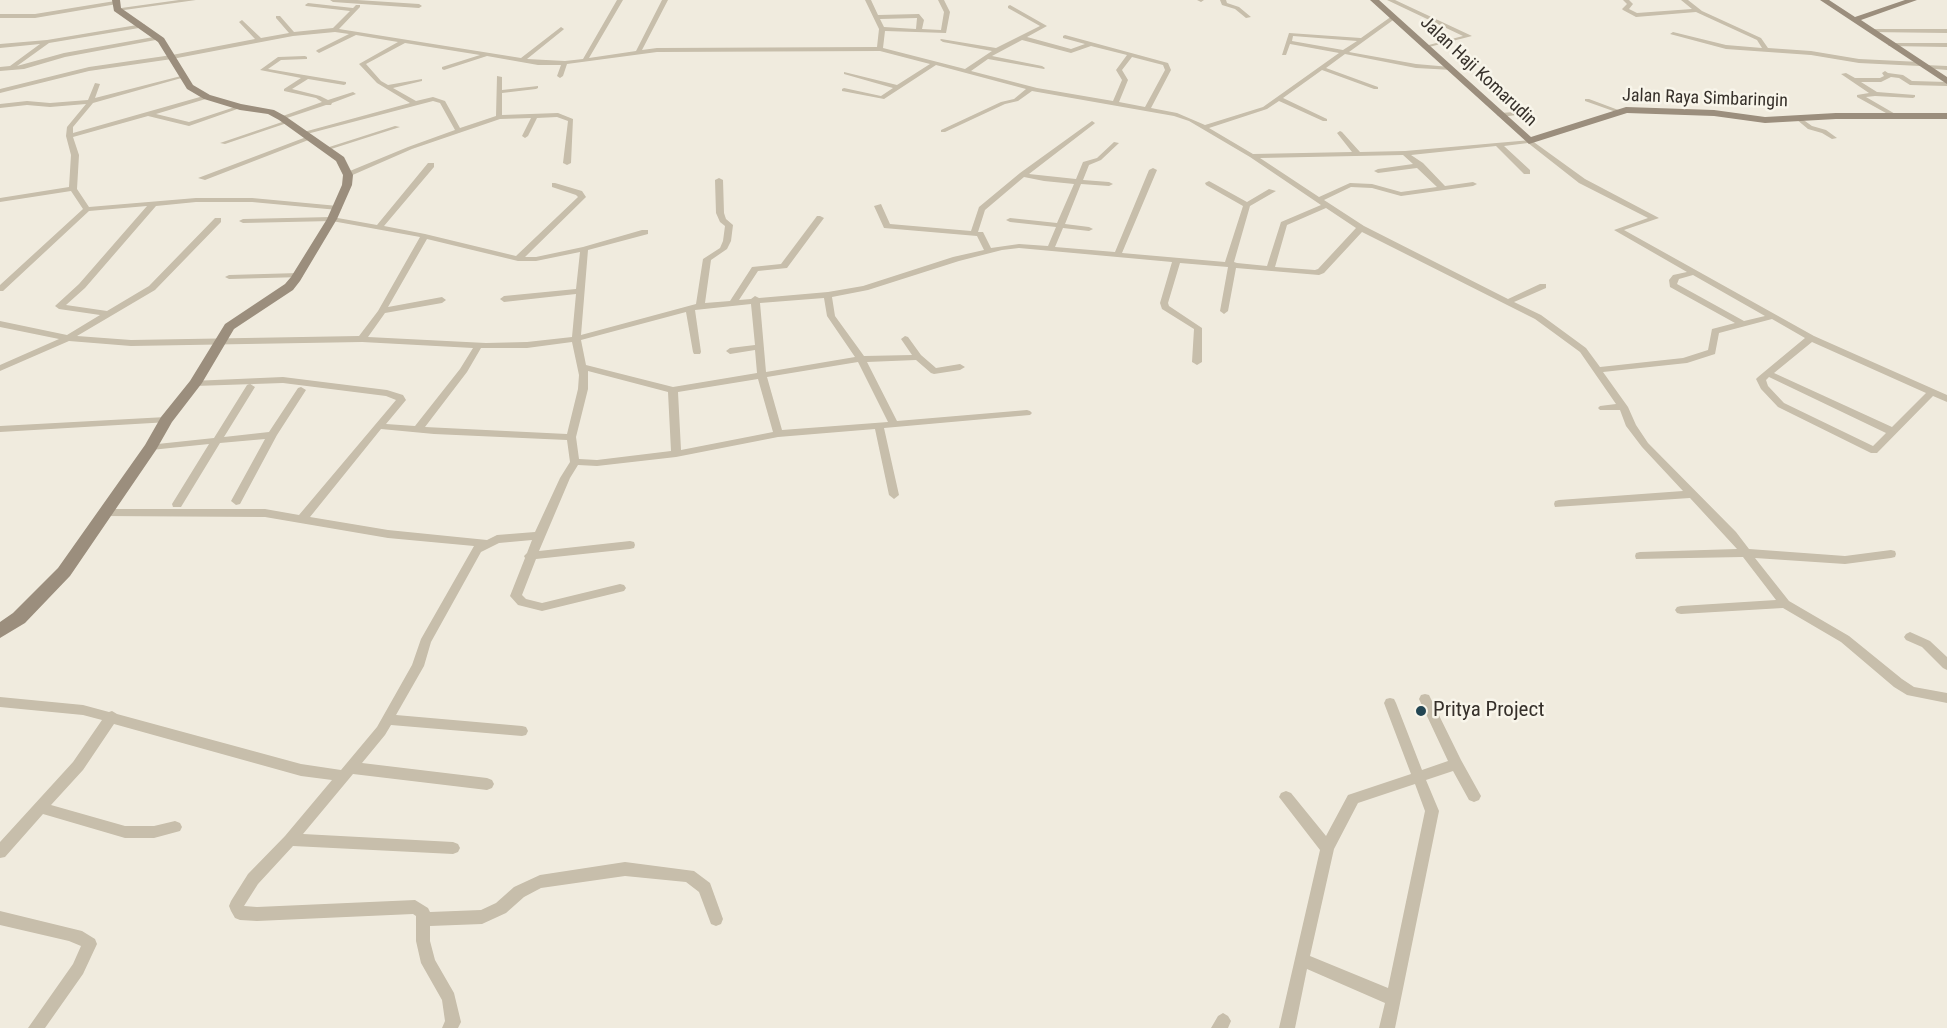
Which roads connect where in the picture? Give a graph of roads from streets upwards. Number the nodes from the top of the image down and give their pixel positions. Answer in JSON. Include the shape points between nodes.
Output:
{"nodes":[{"id":1,"x":193,"y":0,"type":"edge"},
{"id":2,"x":333,"y":0,"type":"edge"},
{"id":3,"x":620,"y":0,"type":"edge"},
{"id":4,"x":665,"y":0,"type":"edge"},
{"id":5,"x":880,"y":0,"type":"edge"},
{"id":6,"x":941,"y":0,"type":"edge"},
{"id":7,"x":1222,"y":0,"type":"edge"},
{"id":8,"x":1374,"y":0,"type":"edge"},
{"id":9,"x":1390,"y":0,"type":"edge"},
{"id":10,"x":1626,"y":0,"type":"edge"},
{"id":11,"x":1684,"y":0,"type":"edge"},
{"id":12,"x":1824,"y":0,"type":"edge"},
{"id":13,"x":1913,"y":0,"type":"edge"},
{"id":14,"x":367,"y":1,"type":"edge"},
{"id":15,"x":869,"y":1,"type":"edge"},
{"id":16,"x":116,"y":4,"type":"edge"},
{"id":17,"x":308,"y":5,"type":"dead end"},
{"id":18,"x":419,"y":6,"type":"dead end"},
{"id":19,"x":1010,"y":7,"type":"dead end"},
{"id":20,"x":354,"y":10,"type":"junction"},
{"id":21,"x":1697,"y":10,"type":"junction"},
{"id":22,"x":0,"y":16,"type":"edge"},
{"id":23,"x":279,"y":17,"type":"dead end"},
{"id":24,"x":876,"y":17,"type":"junction"},
{"id":25,"x":1248,"y":17,"type":"dead end"},
{"id":26,"x":1394,"y":17,"type":"junction"},
{"id":27,"x":1854,"y":20,"type":"junction"},
{"id":28,"x":242,"y":22,"type":"dead end"},
{"id":29,"x":143,"y":26,"type":"junction"},
{"id":30,"x":882,"y":28,"type":"junction"},
{"id":31,"x":561,"y":29,"type":"dead end"},
{"id":32,"x":335,"y":30,"type":"junction"},
{"id":33,"x":919,"y":31,"type":"junction"},
{"id":34,"x":1871,"y":31,"type":"junction"},
{"id":35,"x":1947,"y":31,"type":"edge"},
{"id":36,"x":356,"y":33,"type":"junction"},
{"id":37,"x":293,"y":34,"type":"junction"},
{"id":38,"x":1673,"y":34,"type":"dead end"},
{"id":39,"x":1065,"y":37,"type":"dead end"},
{"id":40,"x":159,"y":38,"type":"junction"},
{"id":41,"x":1023,"y":38,"type":"junction"},
{"id":42,"x":1360,"y":39,"type":"junction"},
{"id":43,"x":259,"y":40,"type":"junction"},
{"id":44,"x":943,"y":40,"type":"dead end"},
{"id":45,"x":404,"y":41,"type":"junction"},
{"id":46,"x":47,"y":42,"type":"junction"},
{"id":47,"x":1288,"y":42,"type":"junction"},
{"id":48,"x":1089,"y":45,"type":"junction"},
{"id":49,"x":1892,"y":45,"type":"junction"},
{"id":50,"x":1947,"y":45,"type":"edge"},
{"id":51,"x":0,"y":46,"type":"edge"},
{"id":52,"x":1431,"y":47,"type":"junction"},
{"id":53,"x":880,"y":49,"type":"junction"},
{"id":54,"x":997,"y":50,"type":"junction"},
{"id":55,"x":1766,"y":50,"type":"junction"},
{"id":56,"x":319,"y":51,"type":"dead end"},
{"id":57,"x":639,"y":51,"type":"junction"},
{"id":58,"x":1344,"y":51,"type":"junction"},
{"id":59,"x":1284,"y":54,"type":"dead end"},
{"id":60,"x":1130,"y":55,"type":"junction"},
{"id":61,"x":484,"y":56,"type":"junction"},
{"id":62,"x":172,"y":57,"type":"junction"},
{"id":63,"x":986,"y":57,"type":"junction"},
{"id":64,"x":305,"y":58,"type":"dead end"},
{"id":65,"x":585,"y":60,"type":"junction"},
{"id":66,"x":521,"y":61,"type":"junction"},
{"id":67,"x":1874,"y":62,"type":"junction"},
{"id":68,"x":565,"y":63,"type":"junction"},
{"id":69,"x":934,"y":64,"type":"junction"},
{"id":70,"x":1923,"y":66,"type":"junction"},
{"id":71,"x":444,"y":68,"type":"dead end"},
{"id":72,"x":1042,"y":68,"type":"dead end"},
{"id":73,"x":1322,"y":68,"type":"junction"},
{"id":74,"x":1947,"y":68,"type":"edge"},
{"id":75,"x":0,"y":69,"type":"edge"},
{"id":76,"x":9,"y":69,"type":"junction"},
{"id":77,"x":1450,"y":69,"type":"junction"},
{"id":78,"x":964,"y":72,"type":"junction"},
{"id":79,"x":846,"y":73,"type":"dead end"},
{"id":80,"x":1844,"y":74,"type":"dead end"},
{"id":81,"x":1887,"y":75,"type":"junction"},
{"id":82,"x":183,"y":76,"type":"junction"},
{"id":83,"x":560,"y":76,"type":"dead end"},
{"id":84,"x":308,"y":77,"type":"junction"},
{"id":85,"x":500,"y":77,"type":"dead end"},
{"id":86,"x":420,"y":80,"type":"dead end"},
{"id":87,"x":1855,"y":80,"type":"junction"},
{"id":88,"x":344,"y":83,"type":"dead end"},
{"id":89,"x":1947,"y":83,"type":"edge"},
{"id":90,"x":97,"y":84,"type":"dead end"},
{"id":91,"x":388,"y":87,"type":"junction"},
{"id":92,"x":536,"y":87,"type":"dead end"},
{"id":93,"x":899,"y":88,"type":"junction"},
{"id":94,"x":1032,"y":88,"type":"junction"},
{"id":95,"x":1376,"y":88,"type":"dead end"},
{"id":96,"x":844,"y":90,"type":"dead end"},
{"id":97,"x":0,"y":91,"type":"edge"},
{"id":98,"x":499,"y":92,"type":"junction"},
{"id":99,"x":353,"y":94,"type":"dead end"},
{"id":100,"x":1875,"y":94,"type":"junction"},
{"id":101,"x":1913,"y":96,"type":"dead end"},
{"id":102,"x":207,"y":97,"type":"junction"},
{"id":103,"x":1280,"y":99,"type":"junction"},
{"id":104,"x":1587,"y":100,"type":"dead end"},
{"id":105,"x":89,"y":102,"type":"junction"},
{"id":106,"x":414,"y":102,"type":"junction"},
{"id":107,"x":1115,"y":103,"type":"junction"},
{"id":108,"x":329,"y":104,"type":"junction"},
{"id":109,"x":0,"y":106,"type":"edge"},
{"id":110,"x":240,"y":107,"type":"junction"},
{"id":111,"x":1147,"y":109,"type":"junction"},
{"id":112,"x":1618,"y":111,"type":"junction"},
{"id":113,"x":149,"y":114,"type":"junction"},
{"id":114,"x":535,"y":116,"type":"junction"},
{"id":115,"x":1895,"y":116,"type":"junction"},
{"id":116,"x":1947,"y":116,"type":"edge"},
{"id":117,"x":500,"y":117,"type":"junction"},
{"id":118,"x":1798,"y":118,"type":"junction"},
{"id":119,"x":284,"y":120,"type":"junction"},
{"id":120,"x":1325,"y":120,"type":"dead end"},
{"id":121,"x":1092,"y":123,"type":"dead end"},
{"id":122,"x":397,"y":127,"type":"dead end"},
{"id":123,"x":1206,"y":128,"type":"junction"},
{"id":124,"x":458,"y":130,"type":"junction"},
{"id":125,"x":943,"y":131,"type":"dead end"},
{"id":126,"x":1340,"y":133,"type":"dead end"},
{"id":127,"x":69,"y":136,"type":"junction"},
{"id":128,"x":306,"y":136,"type":"junction"},
{"id":129,"x":525,"y":136,"type":"dead end"},
{"id":130,"x":1834,"y":138,"type":"dead end"},
{"id":131,"x":1534,"y":140,"type":"junction"},
{"id":132,"x":1116,"y":143,"type":"dead end"},
{"id":133,"x":223,"y":144,"type":"dead end"},
{"id":134,"x":1499,"y":145,"type":"junction"},
{"id":135,"x":326,"y":149,"type":"junction"},
{"id":136,"x":1356,"y":153,"type":"junction"},
{"id":137,"x":1405,"y":153,"type":"junction"},
{"id":138,"x":1252,"y":156,"type":"junction"},
{"id":139,"x":567,"y":163,"type":"dead end"},
{"id":140,"x":431,"y":165,"type":"dead end"},
{"id":141,"x":1420,"y":165,"type":"junction"},
{"id":142,"x":1153,"y":171,"type":"dead end"},
{"id":143,"x":1378,"y":171,"type":"dead end"},
{"id":144,"x":1527,"y":172,"type":"dead end"},
{"id":145,"x":348,"y":175,"type":"junction"},
{"id":146,"x":1023,"y":175,"type":"junction"},
{"id":147,"x":202,"y":178,"type":"dead end"},
{"id":148,"x":719,"y":180,"type":"dead end"},
{"id":149,"x":1079,"y":181,"type":"junction"},
{"id":150,"x":1209,"y":183,"type":"dead end"},
{"id":151,"x":555,"y":184,"type":"dead end"},
{"id":152,"x":1109,"y":184,"type":"dead end"},
{"id":153,"x":1473,"y":184,"type":"dead end"},
{"id":154,"x":1443,"y":188,"type":"junction"},
{"id":155,"x":73,"y":189,"type":"junction"},
{"id":156,"x":1272,"y":191,"type":"dead end"},
{"id":157,"x":0,"y":200,"type":"edge"},
{"id":158,"x":1322,"y":202,"type":"junction"},
{"id":159,"x":153,"y":204,"type":"junction"},
{"id":160,"x":1247,"y":205,"type":"junction"},
{"id":161,"x":878,"y":207,"type":"dead end"},
{"id":162,"x":87,"y":208,"type":"junction"},
{"id":163,"x":338,"y":208,"type":"junction"},
{"id":164,"x":820,"y":218,"type":"dead end"},
{"id":165,"x":332,"y":219,"type":"junction"},
{"id":166,"x":218,"y":220,"type":"dead end"},
{"id":167,"x":1010,"y":220,"type":"dead end"},
{"id":168,"x":243,"y":221,"type":"dead end"},
{"id":169,"x":380,"y":226,"type":"junction"},
{"id":170,"x":1060,"y":226,"type":"junction"},
{"id":171,"x":1361,"y":228,"type":"junction"},
{"id":172,"x":1089,"y":229,"type":"dead end"},
{"id":173,"x":645,"y":232,"type":"dead end"},
{"id":174,"x":974,"y":232,"type":"junction"},
{"id":175,"x":425,"y":236,"type":"junction"},
{"id":176,"x":584,"y":249,"type":"junction"},
{"id":177,"x":1050,"y":250,"type":"junction"},
{"id":178,"x":988,"y":251,"type":"junction"},
{"id":179,"x":1117,"y":256,"type":"junction"},
{"id":180,"x":518,"y":259,"type":"junction"},
{"id":181,"x":1177,"y":260,"type":"junction"},
{"id":182,"x":1231,"y":264,"type":"junction"},
{"id":183,"x":1270,"y":269,"type":"junction"},
{"id":184,"x":1691,"y":273,"type":"junction"},
{"id":185,"x":298,"y":275,"type":"junction"},
{"id":186,"x":229,"y":278,"type":"dead end"},
{"id":187,"x":1543,"y":286,"type":"dead end"},
{"id":188,"x":0,"y":289,"type":"edge"},
{"id":189,"x":581,"y":291,"type":"junction"},
{"id":190,"x":828,"y":295,"type":"junction"},
{"id":191,"x":504,"y":299,"type":"dead end"},
{"id":192,"x":755,"y":299,"type":"junction"},
{"id":193,"x":442,"y":300,"type":"dead end"},
{"id":194,"x":1507,"y":302,"type":"junction"},
{"id":195,"x":733,"y":303,"type":"junction"},
{"id":196,"x":700,"y":306,"type":"junction"},
{"id":197,"x":690,"y":308,"type":"junction"},
{"id":198,"x":1224,"y":310,"type":"dead end"},
{"id":199,"x":382,"y":311,"type":"junction"},
{"id":200,"x":110,"y":314,"type":"junction"},
{"id":201,"x":1772,"y":317,"type":"junction"},
{"id":202,"x":0,"y":324,"type":"edge"},
{"id":203,"x":1744,"y":324,"type":"junction"},
{"id":204,"x":68,"y":338,"type":"junction"},
{"id":205,"x":1811,"y":338,"type":"junction"},
{"id":206,"x":362,"y":339,"type":"junction"},
{"id":207,"x":576,"y":339,"type":"junction"},
{"id":208,"x":905,"y":339,"type":"dead end"},
{"id":209,"x":220,"y":340,"type":"junction"},
{"id":210,"x":479,"y":345,"type":"junction"},
{"id":211,"x":758,"y":347,"type":"junction"},
{"id":212,"x":730,"y":351,"type":"dead end"},
{"id":213,"x":697,"y":352,"type":"dead end"},
{"id":214,"x":918,"y":357,"type":"junction"},
{"id":215,"x":861,"y":359,"type":"junction"},
{"id":216,"x":1197,"y":362,"type":"dead end"},
{"id":217,"x":582,"y":367,"type":"junction"},
{"id":218,"x":960,"y":367,"type":"dead end"},
{"id":219,"x":0,"y":368,"type":"edge"},
{"id":220,"x":1598,"y":370,"type":"junction"},
{"id":221,"x":1768,"y":373,"type":"junction"},
{"id":222,"x":762,"y":376,"type":"junction"},
{"id":223,"x":195,"y":383,"type":"junction"},
{"id":224,"x":250,"y":387,"type":"dead end"},
{"id":225,"x":301,"y":390,"type":"dead end"},
{"id":226,"x":674,"y":390,"type":"junction"},
{"id":227,"x":1932,"y":392,"type":"junction"},
{"id":228,"x":1947,"y":399,"type":"edge"},
{"id":229,"x":1623,"y":407,"type":"junction"},
{"id":230,"x":1603,"y":408,"type":"dead end"},
{"id":231,"x":1027,"y":412,"type":"dead end"},
{"id":232,"x":166,"y":420,"type":"junction"},
{"id":233,"x":894,"y":425,"type":"junction"},
{"id":234,"x":379,"y":426,"type":"junction"},
{"id":235,"x":879,"y":427,"type":"junction"},
{"id":236,"x":0,"y":429,"type":"edge"},
{"id":237,"x":417,"y":430,"type":"junction"},
{"id":238,"x":1893,"y":432,"type":"junction"},
{"id":239,"x":778,"y":434,"type":"junction"},
{"id":240,"x":272,"y":435,"type":"junction"},
{"id":241,"x":571,"y":437,"type":"junction"},
{"id":242,"x":217,"y":440,"type":"junction"},
{"id":243,"x":151,"y":447,"type":"junction"},
{"id":244,"x":676,"y":454,"type":"junction"},
{"id":245,"x":575,"y":462,"type":"junction"},
{"id":246,"x":1692,"y":494,"type":"junction"},
{"id":247,"x":894,"y":495,"type":"dead end"},
{"id":248,"x":236,"y":501,"type":"dead end"},
{"id":249,"x":177,"y":504,"type":"dead end"},
{"id":250,"x":1559,"y":504,"type":"dead end"},
{"id":251,"x":105,"y":513,"type":"junction"},
{"id":252,"x":302,"y":519,"type":"junction"},
{"id":253,"x":539,"y":536,"type":"junction"},
{"id":254,"x":485,"y":543,"type":"junction"},
{"id":255,"x":630,"y":545,"type":"dead end"},
{"id":256,"x":1748,"y":553,"type":"junction"},
{"id":257,"x":1891,"y":554,"type":"dead end"},
{"id":258,"x":530,"y":556,"type":"junction"},
{"id":259,"x":1640,"y":556,"type":"dead end"},
{"id":260,"x":620,"y":588,"type":"dead end"},
{"id":261,"x":1785,"y":604,"type":"junction"},
{"id":262,"x":1682,"y":610,"type":"dead end"},
{"id":263,"x":0,"y":631,"type":"edge"},
{"id":264,"x":1910,"y":638,"type":"dead end"},
{"id":265,"x":1947,"y":665,"type":"edge"},
{"id":266,"x":1947,"y":698,"type":"edge"},
{"id":267,"x":1425,"y":699,"type":"dead end"},
{"id":268,"x":0,"y":702,"type":"edge"},
{"id":269,"x":1390,"y":703,"type":"dead end"},
{"id":270,"x":112,"y":716,"type":"junction"},
{"id":271,"x":388,"y":720,"type":"junction"},
{"id":272,"x":522,"y":731,"type":"dead end"},
{"id":273,"x":1456,"y":764,"type":"junction"},
{"id":274,"x":348,"y":772,"type":"junction"},
{"id":275,"x":1419,"y":775,"type":"junction"},
{"id":276,"x":487,"y":784,"type":"dead end"},
{"id":277,"x":1474,"y":796,"type":"dead end"},
{"id":278,"x":1286,"y":797,"type":"dead end"},
{"id":279,"x":42,"y":808,"type":"junction"},
{"id":280,"x":175,"y":827,"type":"dead end"},
{"id":281,"x":290,"y":840,"type":"junction"},
{"id":282,"x":453,"y":848,"type":"dead end"},
{"id":283,"x":1328,"y":848,"type":"junction"},
{"id":284,"x":0,"y":852,"type":"edge"},
{"id":285,"x":0,"y":918,"type":"edge"},
{"id":286,"x":424,"y":919,"type":"junction"},
{"id":287,"x":716,"y":919,"type":"dead end"},
{"id":288,"x":1302,"y":960,"type":"junction"},
{"id":289,"x":1392,"y":998,"type":"junction"},
{"id":290,"x":36,"y":1028,"type":"edge"},
{"id":291,"x":450,"y":1028,"type":"edge"},
{"id":292,"x":1287,"y":1028,"type":"edge"},
{"id":293,"x":1387,"y":1028,"type":"edge"}],
"edges":[{"from":1,"to":16,"type":"street"},
{"from":2,"to":14,"type":"street"},
{"from":3,"to":65,"type":"street"},
{"from":4,"to":57,"type":"street"},
{"from":5,"to":15,"type":"street"},
{"from":6,"to":33,"type":"street","via":[[946,12],[944,32]]},
{"from":7,"to":25,"type":"street"},
{"from":8,"to":26,"type":"street","name":"Jalan Haji Komarudin"},
{"from":9,"to":52,"type":"street","via":[[1469,36]]},
{"from":10,"to":21,"type":"street","via":[[1630,4],[1625,9],[1636,15]]},
{"from":11,"to":21,"type":"street"},
{"from":12,"to":27,"type":"street"},
{"from":13,"to":27,"type":"street"},
{"from":14,"to":18,"type":"street"},
{"from":14,"to":20,"type":"street"},
{"from":15,"to":24,"type":"street"},
{"from":16,"to":22,"type":"street","via":[[35,16]]},
{"from":16,"to":29,"type":"street"},
{"from":17,"to":20,"type":"street"},
{"from":19,"to":41,"type":"street","via":[[1044,25]]},
{"from":20,"to":32,"type":"street"},
{"from":21,"to":55,"type":"street","via":[[1759,39]]},
{"from":23,"to":37,"type":"street"},
{"from":24,"to":30,"type":"street"},
{"from":24,"to":33,"type":"street","via":[[919,16]]},
{"from":26,"to":42,"type":"street"},
{"from":26,"to":52,"type":"street","name":"Jalan Haji Komarudin"},
{"from":27,"to":34,"type":"street"},
{"from":28,"to":43,"type":"street"},
{"from":29,"to":40,"type":"street"},
{"from":29,"to":46,"type":"street"},
{"from":30,"to":33,"type":"street"},
{"from":30,"to":53,"type":"street"},
{"from":31,"to":66,"type":"street"},
{"from":32,"to":36,"type":"street"},
{"from":32,"to":37,"type":"street"},
{"from":34,"to":35,"type":"street"},
{"from":34,"to":49,"type":"street"},
{"from":36,"to":45,"type":"street"},
{"from":36,"to":56,"type":"street"},
{"from":37,"to":43,"type":"street"},
{"from":38,"to":55,"type":"street","via":[[1726,47]]},
{"from":39,"to":48,"type":"street"},
{"from":40,"to":62,"type":"street"},
{"from":40,"to":76,"type":"street"},
{"from":41,"to":48,"type":"street","via":[[1071,51]]},
{"from":41,"to":54,"type":"street"},
{"from":42,"to":47,"type":"street","via":[[1296,33],[1288,35]]},
{"from":42,"to":58,"type":"street"},
{"from":43,"to":62,"type":"street"},
{"from":44,"to":54,"type":"street"},
{"from":45,"to":61,"type":"street"},
{"from":45,"to":91,"type":"street","via":[[362,64]]},
{"from":46,"to":51,"type":"street"},
{"from":46,"to":76,"type":"street"},
{"from":47,"to":58,"type":"street"},
{"from":47,"to":59,"type":"street"},
{"from":48,"to":60,"type":"street"},
{"from":49,"to":50,"type":"street"},
{"from":49,"to":70,"type":"street"},
{"from":52,"to":77,"type":"street","name":"Jalan Haji Komarudin"},
{"from":53,"to":57,"type":"street"},
{"from":53,"to":69,"type":"street"},
{"from":54,"to":63,"type":"street"},
{"from":55,"to":67,"type":"street"},
{"from":57,"to":65,"type":"street"},
{"from":58,"to":73,"type":"street"},
{"from":58,"to":77,"type":"street"},
{"from":60,"to":107,"type":"street","via":[[1119,70],[1125,80]]},
{"from":60,"to":111,"type":"street","via":[[1168,66]]},
{"from":61,"to":66,"type":"street"},
{"from":61,"to":71,"type":"street"},
{"from":62,"to":82,"type":"street"},
{"from":62,"to":97,"type":"street","via":[[73,72]]},
{"from":63,"to":72,"type":"street"},
{"from":63,"to":78,"type":"street"},
{"from":64,"to":84,"type":"street","via":[[280,58],[263,70]]},
{"from":65,"to":68,"type":"street"},
{"from":66,"to":68,"type":"street"},
{"from":67,"to":70,"type":"street"},
{"from":67,"to":81,"type":"street"},
{"from":68,"to":83,"type":"street"},
{"from":69,"to":78,"type":"street"},
{"from":69,"to":93,"type":"street"},
{"from":70,"to":74,"type":"street"},
{"from":70,"to":89,"type":"street"},
{"from":73,"to":95,"type":"street"},
{"from":73,"to":103,"type":"street"},
{"from":75,"to":76,"type":"street"},
{"from":77,"to":131,"type":"street","name":"Jalan Haji Komarudin"},
{"from":78,"to":94,"type":"street"},
{"from":79,"to":93,"type":"street"},
{"from":80,"to":87,"type":"street"},
{"from":81,"to":87,"type":"street","via":[[1881,80]]},
{"from":81,"to":89,"type":"street","via":[[1900,76],[1910,83]]},
{"from":82,"to":102,"type":"street","via":[[190,87]]},
{"from":82,"to":105,"type":"street"},
{"from":84,"to":88,"type":"street"},
{"from":84,"to":108,"type":"street","via":[[286,90],[318,97]]},
{"from":85,"to":98,"type":"street"},
{"from":86,"to":91,"type":"street"},
{"from":87,"to":100,"type":"street"},
{"from":90,"to":105,"type":"street"},
{"from":91,"to":106,"type":"street"},
{"from":92,"to":98,"type":"street"},
{"from":93,"to":96,"type":"street","via":[[879,99]]},
{"from":94,"to":107,"type":"street"},
{"from":94,"to":125,"type":"street","via":[[1016,100]]},
{"from":98,"to":117,"type":"street"},
{"from":99,"to":108,"type":"street"},
{"from":100,"to":101,"type":"street"},
{"from":100,"to":115,"type":"street","via":[[1859,96]]},
{"from":102,"to":110,"type":"street"},
{"from":102,"to":113,"type":"street"},
{"from":103,"to":120,"type":"street"},
{"from":103,"to":123,"type":"street","via":[[1253,113]]},
{"from":104,"to":112,"type":"street"},
{"from":105,"to":109,"type":"street"},
{"from":105,"to":127,"type":"street","via":[[87,109],[73,120]]},
{"from":106,"to":124,"type":"street","via":[[441,100]]},
{"from":106,"to":128,"type":"street"},
{"from":107,"to":111,"type":"street"},
{"from":108,"to":119,"type":"street"},
{"from":110,"to":113,"type":"street","via":[[189,124]]},
{"from":110,"to":119,"type":"street","via":[[271,112]]},
{"from":111,"to":123,"type":"street","via":[[1175,114]]},
{"from":112,"to":118,"type":"street","name":"Jalan Raya Simbaringin","via":[[1714,113],[1765,120]]},
{"from":112,"to":131,"type":"street","name":"Jalan Raya Simbaringin"},
{"from":113,"to":127,"type":"street"},
{"from":114,"to":117,"type":"street"},
{"from":114,"to":129,"type":"street"},
{"from":114,"to":139,"type":"street","via":[[558,115],[571,120]]},
{"from":115,"to":116,"type":"street","name":"Jalan Raya Simbaringin"},
{"from":115,"to":118,"type":"street","name":"Jalan Raya Simbaringin"},
{"from":117,"to":124,"type":"street"},
{"from":118,"to":130,"type":"street"},
{"from":119,"to":128,"type":"street"},
{"from":119,"to":133,"type":"street"},
{"from":121,"to":146,"type":"street"},
{"from":122,"to":135,"type":"street"},
{"from":123,"to":138,"type":"street"},
{"from":124,"to":145,"type":"street"},
{"from":126,"to":136,"type":"street"},
{"from":127,"to":155,"type":"street","via":[[75,155]]},
{"from":128,"to":135,"type":"street"},
{"from":128,"to":147,"type":"street"},
{"from":131,"to":134,"type":"street"},
{"from":131,"to":184,"type":"street","via":[[1582,181],[1655,218],[1618,230]]},
{"from":132,"to":149,"type":"street","via":[[1099,159],[1088,162]]},
{"from":134,"to":137,"type":"street"},
{"from":134,"to":144,"type":"street"},
{"from":135,"to":145,"type":"street","via":[[340,159]]},
{"from":136,"to":137,"type":"street"},
{"from":136,"to":138,"type":"street"},
{"from":137,"to":141,"type":"street"},
{"from":138,"to":158,"type":"street"},
{"from":140,"to":169,"type":"street"},
{"from":141,"to":143,"type":"street"},
{"from":141,"to":154,"type":"street"},
{"from":142,"to":179,"type":"street"},
{"from":145,"to":163,"type":"street"},
{"from":146,"to":149,"type":"street"},
{"from":146,"to":174,"type":"street","via":[[982,209]]},
{"from":148,"to":196,"type":"street","via":[[720,213],[729,225],[727,241],[723,249],[707,259]]},
{"from":149,"to":152,"type":"street"},
{"from":149,"to":170,"type":"street"},
{"from":150,"to":160,"type":"street"},
{"from":151,"to":180,"type":"street","via":[[582,197]]},
{"from":153,"to":154,"type":"street"},
{"from":154,"to":158,"type":"street","via":[[1401,194],[1350,185]]},
{"from":155,"to":157,"type":"street"},
{"from":155,"to":162,"type":"street"},
{"from":156,"to":160,"type":"street"},
{"from":158,"to":171,"type":"street"},
{"from":158,"to":183,"type":"street","via":[[1284,224]]},
{"from":159,"to":162,"type":"street"},
{"from":159,"to":163,"type":"street","via":[[252,200]]},
{"from":159,"to":200,"type":"street","via":[[82,286],[59,306]]},
{"from":160,"to":182,"type":"street"},
{"from":161,"to":174,"type":"street","via":[[885,224],[895,228]]},
{"from":162,"to":188,"type":"street"},
{"from":163,"to":165,"type":"street"},
{"from":164,"to":195,"type":"street","via":[[784,266],[755,269]]},
{"from":165,"to":168,"type":"street"},
{"from":165,"to":169,"type":"street"},
{"from":165,"to":185,"type":"street"},
{"from":166,"to":200,"type":"street","via":[[152,288]]},
{"from":167,"to":170,"type":"street"},
{"from":169,"to":175,"type":"street"},
{"from":170,"to":172,"type":"street"},
{"from":170,"to":177,"type":"street"},
{"from":171,"to":183,"type":"street","via":[[1321,271]]},
{"from":171,"to":194,"type":"street"},
{"from":173,"to":176,"type":"street"},
{"from":174,"to":178,"type":"street","via":[[982,236]]},
{"from":175,"to":180,"type":"street"},
{"from":175,"to":199,"type":"street"},
{"from":176,"to":180,"type":"street"},
{"from":176,"to":189,"type":"street"},
{"from":177,"to":178,"type":"street","via":[[1018,246]]},
{"from":177,"to":179,"type":"street"},
{"from":178,"to":190,"type":"street","via":[[865,288]]},
{"from":179,"to":181,"type":"street"},
{"from":181,"to":182,"type":"street"},
{"from":181,"to":216,"type":"street","via":[[1164,303],[1198,328]]},
{"from":182,"to":183,"type":"street"},
{"from":182,"to":198,"type":"street"},
{"from":184,"to":201,"type":"street"},
{"from":184,"to":203,"type":"street","via":[[1676,277],[1673,285]]},
{"from":185,"to":186,"type":"street"},
{"from":185,"to":209,"type":"street","via":[[289,287],[239,318]]},
{"from":187,"to":194,"type":"street"},
{"from":189,"to":191,"type":"street"},
{"from":189,"to":207,"type":"street"},
{"from":190,"to":192,"type":"street"},
{"from":190,"to":215,"type":"street","via":[[831,316]]},
{"from":192,"to":195,"type":"street"},
{"from":192,"to":211,"type":"street"},
{"from":193,"to":199,"type":"street"},
{"from":194,"to":220,"type":"street","via":[[1560,332],[1583,350]]},
{"from":195,"to":196,"type":"street"},
{"from":196,"to":197,"type":"street"},
{"from":197,"to":207,"type":"street"},
{"from":197,"to":213,"type":"street"},
{"from":199,"to":206,"type":"street"},
{"from":200,"to":204,"type":"street"},
{"from":201,"to":203,"type":"street"},
{"from":201,"to":205,"type":"street"},
{"from":202,"to":204,"type":"street"},
{"from":203,"to":220,"type":"street","via":[[1716,331],[1712,352],[1692,359]]},
{"from":204,"to":209,"type":"street","via":[[130,343]]},
{"from":204,"to":219,"type":"street"},
{"from":205,"to":221,"type":"street"},
{"from":205,"to":227,"type":"street"},
{"from":206,"to":209,"type":"street"},
{"from":206,"to":210,"type":"street"},
{"from":207,"to":210,"type":"street"},
{"from":207,"to":217,"type":"street"},
{"from":208,"to":214,"type":"street"},
{"from":209,"to":223,"type":"street"},
{"from":210,"to":237,"type":"street"},
{"from":211,"to":212,"type":"street"},
{"from":211,"to":222,"type":"street"},
{"from":214,"to":215,"type":"street"},
{"from":214,"to":218,"type":"street","via":[[934,371]]},
{"from":215,"to":222,"type":"street"},
{"from":215,"to":233,"type":"street"},
{"from":217,"to":226,"type":"street"},
{"from":217,"to":241,"type":"street","via":[[583,389]]},
{"from":220,"to":229,"type":"street"},
{"from":221,"to":238,"type":"street"},
{"from":221,"to":238,"type":"street","via":[[1761,379],[1764,387],[1781,405],[1870,451],[1874,452]]},
{"from":222,"to":226,"type":"street"},
{"from":222,"to":239,"type":"street"},
{"from":223,"to":232,"type":"street"},
{"from":223,"to":234,"type":"street","via":[[283,380],[400,398]]},
{"from":224,"to":242,"type":"street"},
{"from":225,"to":240,"type":"street"},
{"from":226,"to":244,"type":"street"},
{"from":227,"to":228,"type":"street"},
{"from":227,"to":238,"type":"street"},
{"from":229,"to":230,"type":"street"},
{"from":229,"to":246,"type":"street","via":[[1645,445]]},
{"from":231,"to":233,"type":"street"},
{"from":232,"to":236,"type":"street"},
{"from":232,"to":243,"type":"street"},
{"from":233,"to":235,"type":"street"},
{"from":234,"to":237,"type":"street"},
{"from":234,"to":252,"type":"street"},
{"from":235,"to":239,"type":"street"},
{"from":235,"to":247,"type":"street"},
{"from":237,"to":241,"type":"street"},
{"from":239,"to":244,"type":"street"},
{"from":240,"to":242,"type":"street"},
{"from":240,"to":248,"type":"street"},
{"from":241,"to":245,"type":"street"},
{"from":242,"to":243,"type":"street"},
{"from":242,"to":249,"type":"street"},
{"from":243,"to":251,"type":"street"},
{"from":244,"to":245,"type":"street"},
{"from":245,"to":253,"type":"street"},
{"from":246,"to":250,"type":"street"},
{"from":246,"to":256,"type":"street"},
{"from":251,"to":252,"type":"street","via":[[265,513]]},
{"from":251,"to":263,"type":"street","via":[[64,572],[19,618]]},
{"from":252,"to":254,"type":"street","via":[[388,534]]},
{"from":253,"to":254,"type":"street"},
{"from":253,"to":258,"type":"street"},
{"from":254,"to":271,"type":"street","via":[[477,549],[425,642],[418,666]]},
{"from":255,"to":258,"type":"street"},
{"from":256,"to":257,"type":"street","via":[[1845,560]]},
{"from":256,"to":259,"type":"street"},
{"from":256,"to":261,"type":"street"},
{"from":258,"to":260,"type":"street","via":[[516,596],[522,602],[542,606]]},
{"from":261,"to":262,"type":"street"},
{"from":261,"to":266,"type":"street","via":[[1845,639],[1911,691]]},
{"from":264,"to":265,"type":"street","via":[[1926,644]]},
{"from":267,"to":273,"type":"street"},
{"from":268,"to":270,"type":"street"},
{"from":269,"to":275,"type":"street"},
{"from":270,"to":274,"type":"street","via":[[301,770]]},
{"from":270,"to":279,"type":"street","via":[[78,766]]},
{"from":271,"to":272,"type":"street"},
{"from":271,"to":274,"type":"street"},
{"from":273,"to":275,"type":"street"},
{"from":273,"to":277,"type":"street"},
{"from":274,"to":276,"type":"street"},
{"from":274,"to":281,"type":"street"},
{"from":275,"to":283,"type":"street","via":[[1353,799]]},
{"from":275,"to":289,"type":"street","via":[[1432,811]]},
{"from":278,"to":283,"type":"street"},
{"from":279,"to":280,"type":"street","via":[[125,832]]},
{"from":279,"to":284,"type":"street"},
{"from":281,"to":282,"type":"street"},
{"from":281,"to":286,"type":"street","via":[[240,896],[236,906],[240,913],[415,907]]},
{"from":283,"to":288,"type":"street"},
{"from":285,"to":290,"type":"street","via":[[69,934],[90,944],[78,969]]},
{"from":286,"to":287,"type":"street","via":[[482,917],[540,882],[625,869],[689,876],[705,888]]},
{"from":286,"to":291,"type":"street","via":[[428,963],[449,998],[453,1022]]},
{"from":288,"to":289,"type":"street"},
{"from":288,"to":292,"type":"street"},
{"from":289,"to":293,"type":"street"}]}
